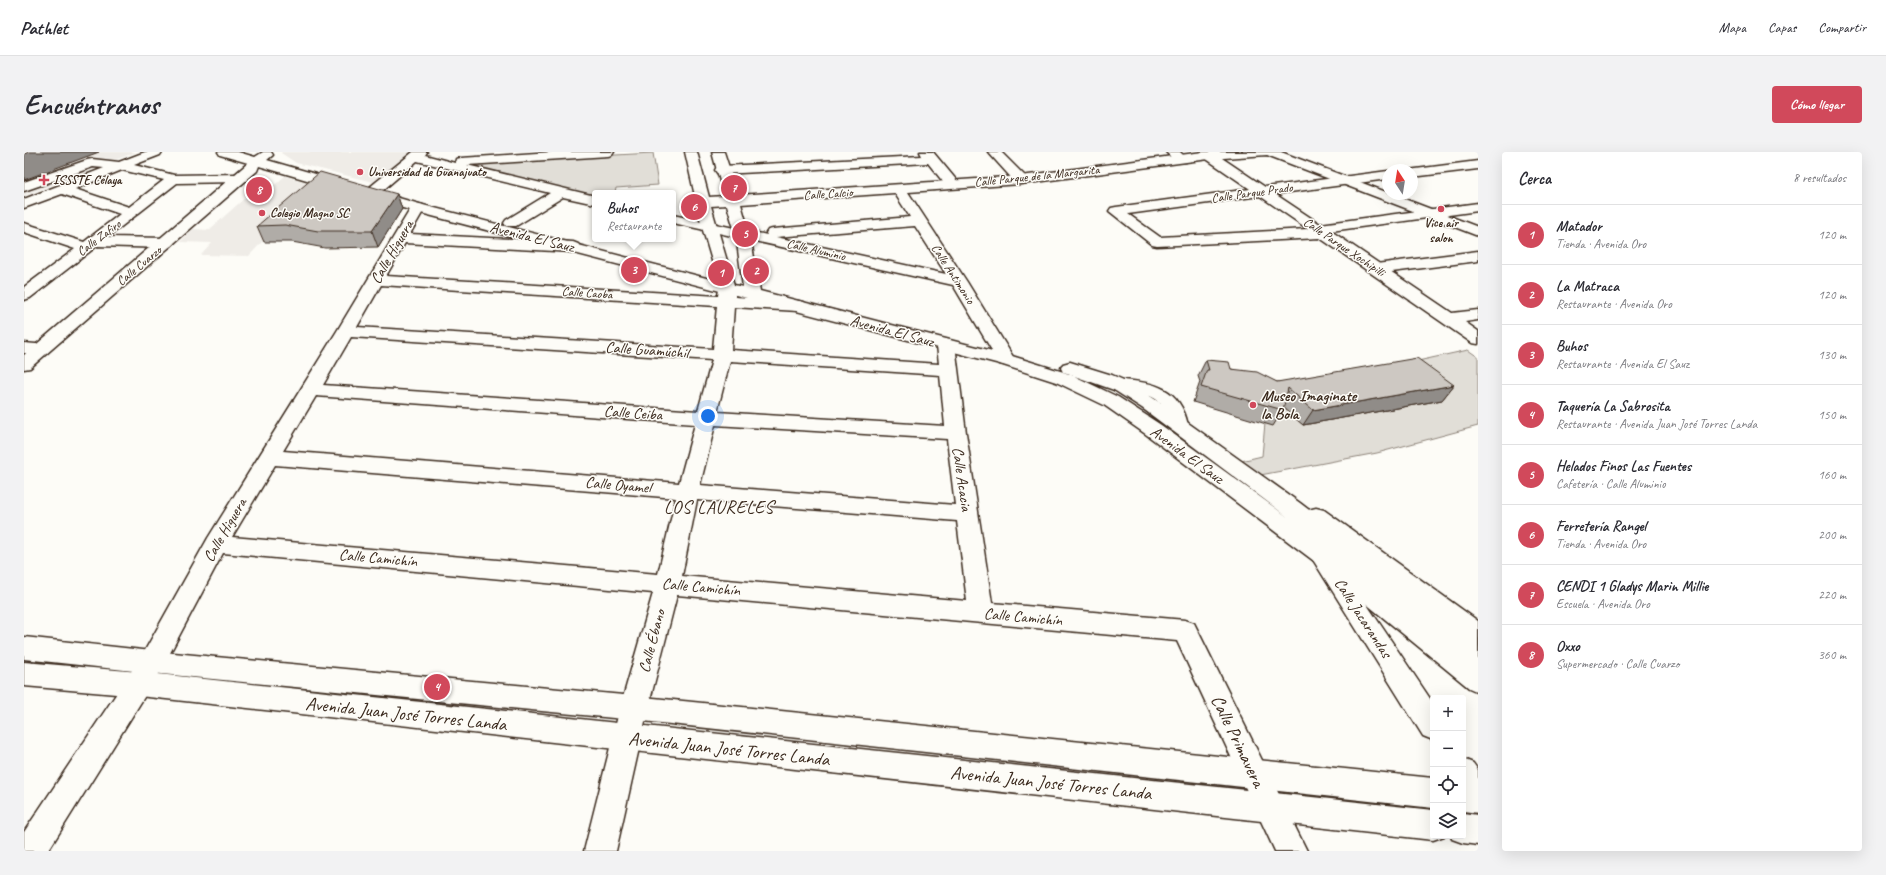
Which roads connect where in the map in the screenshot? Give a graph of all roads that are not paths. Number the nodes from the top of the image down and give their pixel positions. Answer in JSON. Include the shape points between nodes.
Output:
{"nodes":[{"id":1,"x":141,"y":152,"type":"edge"},
{"id":2,"x":156,"y":152,"type":"edge"},
{"id":3,"x":224,"y":152,"type":"edge"},
{"id":4,"x":608,"y":152,"type":"edge"},
{"id":5,"x":691,"y":152,"type":"edge"},
{"id":6,"x":718,"y":152,"type":"edge"},
{"id":7,"x":994,"y":152,"type":"edge"},
{"id":8,"x":1264,"y":152,"type":"edge"},
{"id":9,"x":1270,"y":152,"type":"edge"},
{"id":10,"x":1278,"y":152,"type":"edge"},
{"id":11,"x":418,"y":154,"type":"edge"},
{"id":12,"x":929,"y":155,"type":"edge"},
{"id":13,"x":1177,"y":155,"type":"edge"},
{"id":14,"x":1210,"y":155,"type":"junction"},
{"id":15,"x":265,"y":157,"type":"edge"},
{"id":16,"x":440,"y":163,"type":"junction"},
{"id":17,"x":115,"y":165,"type":"junction"},
{"id":18,"x":1478,"y":165,"type":"edge"},
{"id":19,"x":722,"y":170,"type":"junction"},
{"id":20,"x":1418,"y":172,"type":"edge"},
{"id":21,"x":1382,"y":176,"type":"edge"},
{"id":22,"x":240,"y":178,"type":"junction"},
{"id":23,"x":174,"y":179,"type":"junction"},
{"id":24,"x":1021,"y":180,"type":"junction"},
{"id":25,"x":1349,"y":180,"type":"junction"},
{"id":26,"x":953,"y":185,"type":"junction"},
{"id":27,"x":24,"y":188,"type":"edge"},
{"id":28,"x":62,"y":189,"type":"junction"},
{"id":29,"x":899,"y":189,"type":"junction"},
{"id":30,"x":1382,"y":190,"type":"edge"},
{"id":31,"x":375,"y":191,"type":"junction"},
{"id":32,"x":561,"y":192,"type":"junction"},
{"id":33,"x":1264,"y":192,"type":"junction"},
{"id":34,"x":24,"y":198,"type":"edge"},
{"id":35,"x":592,"y":199,"type":"edge"},
{"id":36,"x":732,"y":200,"type":"junction"},
{"id":37,"x":1405,"y":200,"type":"edge"},
{"id":38,"x":703,"y":202,"type":"junction"},
{"id":39,"x":24,"y":204,"type":"edge"},
{"id":40,"x":1478,"y":207,"type":"edge"},
{"id":41,"x":418,"y":208,"type":"junction"},
{"id":42,"x":132,"y":213,"type":"junction"},
{"id":43,"x":1436,"y":214,"type":"junction"},
{"id":44,"x":676,"y":220,"type":"edge"},
{"id":45,"x":919,"y":221,"type":"junction"},
{"id":46,"x":511,"y":223,"type":"junction"},
{"id":47,"x":1478,"y":226,"type":"edge"},
{"id":48,"x":24,"y":227,"type":"edge"},
{"id":49,"x":709,"y":227,"type":"junction"},
{"id":50,"x":1319,"y":231,"type":"junction"},
{"id":51,"x":38,"y":232,"type":"junction"},
{"id":52,"x":1478,"y":232,"type":"edge"},
{"id":53,"x":747,"y":235,"type":"junction"},
{"id":54,"x":24,"y":238,"type":"edge"},
{"id":55,"x":400,"y":238,"type":"junction"},
{"id":56,"x":166,"y":243,"type":"junction"},
{"id":57,"x":90,"y":244,"type":"junction"},
{"id":58,"x":573,"y":247,"type":"junction"},
{"id":59,"x":1478,"y":256,"type":"edge"},
{"id":60,"x":1376,"y":270,"type":"junction"},
{"id":61,"x":376,"y":280,"type":"junction"},
{"id":62,"x":959,"y":282,"type":"junction"},
{"id":63,"x":726,"y":289,"type":"junction"},
{"id":64,"x":752,"y":289,"type":"junction"},
{"id":65,"x":27,"y":290,"type":"edge"},
{"id":66,"x":798,"y":306,"type":"junction"},
{"id":67,"x":1478,"y":314,"type":"edge"},
{"id":68,"x":1449,"y":319,"type":"junction"},
{"id":69,"x":346,"y":331,"type":"junction"},
{"id":70,"x":1478,"y":340,"type":"edge"},
{"id":71,"x":946,"y":345,"type":"junction"},
{"id":72,"x":1002,"y":354,"type":"junction"},
{"id":73,"x":722,"y":355,"type":"junction"},
{"id":74,"x":28,"y":357,"type":"edge"},
{"id":75,"x":949,"y":370,"type":"junction"},
{"id":76,"x":310,"y":390,"type":"junction"},
{"id":77,"x":707,"y":418,"type":"junction"},
{"id":78,"x":956,"y":433,"type":"junction"},
{"id":79,"x":268,"y":457,"type":"junction"},
{"id":80,"x":688,"y":491,"type":"junction"},
{"id":81,"x":1298,"y":508,"type":"junction"},
{"id":82,"x":967,"y":514,"type":"junction"},
{"id":83,"x":216,"y":544,"type":"junction"},
{"id":84,"x":1322,"y":555,"type":"junction"},
{"id":85,"x":668,"y":584,"type":"junction"},
{"id":86,"x":981,"y":613,"type":"junction"},
{"id":87,"x":1185,"y":631,"type":"joint"},
{"id":88,"x":1478,"y":635,"type":"edge"},
{"id":89,"x":24,"y":648,"type":"edge"},
{"id":90,"x":1478,"y":654,"type":"edge"},
{"id":91,"x":146,"y":673,"type":"junction"},
{"id":92,"x":24,"y":674,"type":"edge"},
{"id":93,"x":1478,"y":680,"type":"edge"},
{"id":94,"x":634,"y":708,"type":"junction"},
{"id":95,"x":1430,"y":722,"type":"edge"},
{"id":96,"x":627,"y":738,"type":"junction"},
{"id":97,"x":1255,"y":774,"type":"junction"},
{"id":98,"x":1466,"y":778,"type":"edge"},
{"id":99,"x":1430,"y":793,"type":"edge"},
{"id":100,"x":1466,"y":796,"type":"edge"},
{"id":101,"x":1478,"y":797,"type":"edge"},
{"id":102,"x":1270,"y":806,"type":"junction"},
{"id":103,"x":1430,"y":825,"type":"edge"},
{"id":104,"x":1466,"y":828,"type":"edge"},
{"id":105,"x":1478,"y":830,"type":"edge"},
{"id":106,"x":30,"y":851,"type":"edge"},
{"id":107,"x":600,"y":851,"type":"edge"},
{"id":108,"x":1291,"y":851,"type":"edge"}],
"edges":[{"from":1,"to":17,"type":"street"},
{"from":2,"to":17,"type":"street"},
{"from":3,"to":15,"type":"street","name":"Avenida El Sauz"},
{"from":4,"to":16,"type":"street"},
{"from":5,"to":38,"type":"street"},
{"from":6,"to":19,"type":"street"},
{"from":7,"to":24,"type":"street"},
{"from":8,"to":14,"type":"street","name":"Calle Parque de la Margarita"},
{"from":9,"to":25,"type":"street"},
{"from":10,"to":25,"type":"street"},
{"from":11,"to":16,"type":"street"},
{"from":11,"to":31,"type":"street"},
{"from":12,"to":19,"type":"street"},
{"from":12,"to":26,"type":"street"},
{"from":13,"to":14,"type":"street","name":"Calle Parque de la Margarita"},
{"from":13,"to":24,"type":"street","name":"Calle Parque de la Margarita"},
{"from":14,"to":33,"type":"street","name":"Calle Parque Xochipilli"},
{"from":15,"to":22,"type":"street","name":"Calle Cuarzo"},
{"from":15,"to":31,"type":"street","name":"Avenida El Sauz"},
{"from":16,"to":32,"type":"street"},
{"from":17,"to":23,"type":"street"},
{"from":17,"to":27,"type":"street","via":[[88,163]]},
{"from":17,"to":28,"type":"street"},
{"from":17,"to":34,"type":"street"},
{"from":18,"to":20,"type":"street"},
{"from":19,"to":36,"type":"street"},
{"from":21,"to":25,"type":"street","name":"Calle Parque Prado"},
{"from":22,"to":23,"type":"street"},
{"from":22,"to":56,"type":"street","name":"Calle Cuarzo"},
{"from":23,"to":42,"type":"street","name":"Calle Zafiro"},
{"from":24,"to":26,"type":"street","name":"Calle Parque de la Margarita"},
{"from":25,"to":30,"type":"street"},
{"from":25,"to":33,"type":"street","name":"Calle Parque Prado"},
{"from":25,"to":43,"type":"street"},
{"from":26,"to":29,"type":"street","name":"Calle Calcio"},
{"from":28,"to":39,"type":"street"},
{"from":28,"to":42,"type":"street"},
{"from":29,"to":36,"type":"street","name":"Calle Calcio"},
{"from":29,"to":45,"type":"street","name":"Calle Antimonio"},
{"from":31,"to":41,"type":"street","name":"Avenida El Sauz"},
{"from":31,"to":46,"type":"street","name":"Avenida El Sauz"},
{"from":32,"to":35,"type":"street"},
{"from":32,"to":46,"type":"street"},
{"from":33,"to":50,"type":"street","name":"Calle Parque Xochipilli"},
{"from":33,"to":50,"type":"street","name":"Calle Parque Prado","via":[[1116,211],[1157,242]]},
{"from":36,"to":38,"type":"street","name":"Calle Calcio"},
{"from":36,"to":53,"type":"street"},
{"from":37,"to":43,"type":"street"},
{"from":38,"to":49,"type":"street"},
{"from":40,"to":43,"type":"street"},
{"from":41,"to":55,"type":"street","name":"Calle Higuera"},
{"from":41,"to":58,"type":"street","name":"Avenida El Sauz"},
{"from":42,"to":57,"type":"street","name":"Calle Zafiro"},
{"from":43,"to":47,"type":"street"},
{"from":43,"to":50,"type":"street"},
{"from":43,"to":52,"type":"street"},
{"from":44,"to":49,"type":"street","name":"Calle Aluminio"},
{"from":45,"to":53,"type":"street"},
{"from":45,"to":62,"type":"street","name":"Calle Antimonio"},
{"from":46,"to":63,"type":"street","name":"Avenida El Sauz"},
{"from":48,"to":51,"type":"street"},
{"from":49,"to":53,"type":"street","name":"Calle Aluminio"},
{"from":49,"to":63,"type":"street"},
{"from":50,"to":60,"type":"street","name":"Calle Parque Xochipilli"},
{"from":51,"to":54,"type":"street"},
{"from":51,"to":57,"type":"street"},
{"from":53,"to":62,"type":"street","name":"Calle Aluminio"},
{"from":53,"to":64,"type":"street"},
{"from":55,"to":58,"type":"street"},
{"from":55,"to":61,"type":"street","name":"Calle Higuera"},
{"from":56,"to":57,"type":"street"},
{"from":56,"to":74,"type":"street","name":"Calle Cuarzo"},
{"from":57,"to":65,"type":"street","name":"Calle Zafiro"},
{"from":58,"to":63,"type":"street","name":"Avenida El Sauz"},
{"from":59,"to":60,"type":"street"},
{"from":60,"to":68,"type":"street","name":"Calle Parque Xochipilli"},
{"from":61,"to":63,"type":"street","name":"Calle Caoba"},
{"from":61,"to":69,"type":"street","name":"Calle Higuera"},
{"from":62,"to":72,"type":"street","name":"Calle Antimonio"},
{"from":63,"to":64,"type":"street","name":"Avenida El Sauz"},
{"from":63,"to":66,"type":"street","name":"Calle Caoba"},
{"from":63,"to":73,"type":"street","name":"Calle Ébano"},
{"from":64,"to":66,"type":"street","name":"Avenida El Sauz"},
{"from":64,"to":72,"type":"street","name":"Avenida El Sauz"},
{"from":66,"to":71,"type":"street","name":"Avenida El Sauz"},
{"from":67,"to":68,"type":"street"},
{"from":68,"to":70,"type":"street","name":"Calle Parque Xochipilli"},
{"from":69,"to":73,"type":"street","name":"Calle Guamúchil"},
{"from":69,"to":76,"type":"street","name":"Calle Higuera"},
{"from":71,"to":72,"type":"street","name":"Avenida El Sauz"},
{"from":71,"to":75,"type":"street","name":"Calle Acacia"},
{"from":72,"to":81,"type":"street","name":"Avenida El Sauz","via":[[1105,379],[1121,386],[1146,388],[1164,396],[1177,415],[1178,425]]},
{"from":72,"to":84,"type":"street","name":"Avenida El Sauz","via":[[1063,378],[1111,401]]},
{"from":73,"to":75,"type":"street","name":"Calle Guamúchil"},
{"from":73,"to":77,"type":"street","name":"Calle Ébano"},
{"from":75,"to":78,"type":"street","name":"Calle Acacia"},
{"from":76,"to":77,"type":"street","name":"Calle Ceiba"},
{"from":76,"to":79,"type":"street","name":"Calle Higuera"},
{"from":77,"to":78,"type":"street","name":"Calle Ceiba"},
{"from":77,"to":80,"type":"street","name":"Calle Ébano"},
{"from":78,"to":82,"type":"street","name":"Calle Acacia"},
{"from":79,"to":80,"type":"street","name":"Calle Oyamel"},
{"from":79,"to":83,"type":"street","name":"Calle Higuera"},
{"from":80,"to":82,"type":"street","name":"Calle Oyamel"},
{"from":80,"to":85,"type":"street","name":"Calle Ébano"},
{"from":81,"to":84,"type":"street","name":"Calle Jacarandas"},
{"from":81,"to":88,"type":"street"},
{"from":81,"to":90,"type":"street","name":"Avenida El Sauz"},
{"from":82,"to":86,"type":"street","name":"Calle Acacia"},
{"from":83,"to":85,"type":"street","name":"Calle Camichín"},
{"from":83,"to":91,"type":"street","name":"Calle Higuera"},
{"from":84,"to":93,"type":"street","name":"Avenida El Sauz"},
{"from":84,"to":95,"type":"street","name":"Calle Jacarandas"},
{"from":85,"to":86,"type":"street","name":"Calle Camichín"},
{"from":85,"to":94,"type":"street","name":"Calle Ébano"},
{"from":86,"to":87,"type":"street","name":"Calle Camichín"},
{"from":87,"to":97,"type":"street","name":"Calle Primavera"},
{"from":89,"to":91,"type":"street","name":"Avenida Juan José Torres Landa"},
{"from":91,"to":92,"type":"street","name":"Avenida Juan José Torres Landa"},
{"from":91,"to":94,"type":"street","name":"Avenida Juan José Torres Landa"},
{"from":91,"to":96,"type":"street","name":"Avenida Juan José Torres Landa"},
{"from":91,"to":106,"type":"street","name":"Calle Higuera"},
{"from":94,"to":96,"type":"street","name":"Calle Ébano"},
{"from":94,"to":97,"type":"street","name":"Avenida Juan José Torres Landa"},
{"from":96,"to":102,"type":"street","name":"Avenida Juan José Torres Landa"},
{"from":96,"to":107,"type":"street","name":"Calle Ébano"},
{"from":97,"to":99,"type":"street","name":"Avenida Juan José Torres Landa"},
{"from":97,"to":102,"type":"street","name":"Calle Primavera"},
{"from":98,"to":101,"type":"street"},
{"from":100,"to":101,"type":"street"},
{"from":102,"to":103,"type":"street","name":"Avenida Juan José Torres Landa"},
{"from":102,"to":108,"type":"street","name":"Calle Primavera"},
{"from":104,"to":105,"type":"street"}]}
